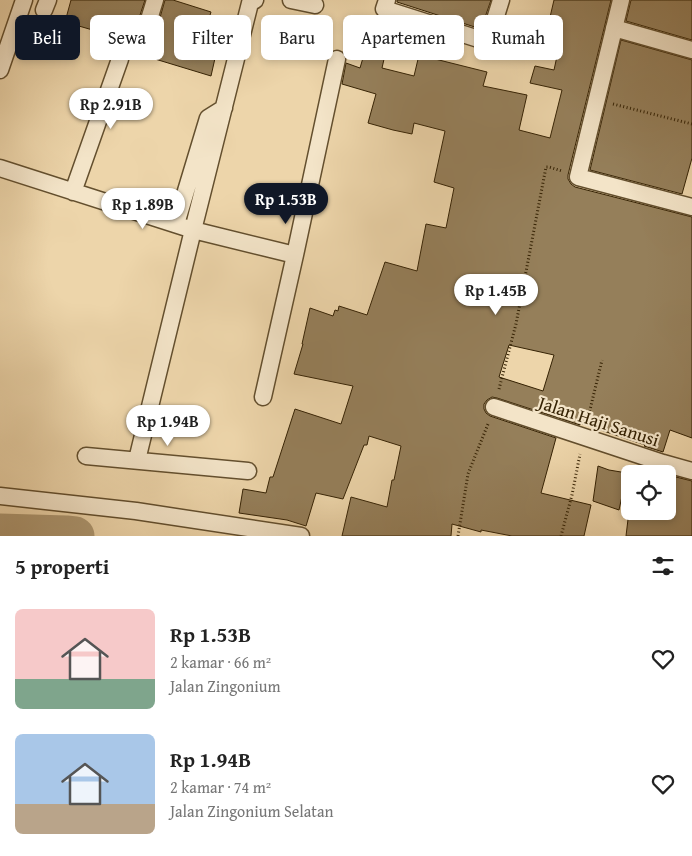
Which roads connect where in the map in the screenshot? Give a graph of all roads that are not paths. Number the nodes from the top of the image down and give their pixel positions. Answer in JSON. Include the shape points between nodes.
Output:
{"nodes":[{"id":1,"x":24,"y":0,"type":"edge"},
{"id":2,"x":155,"y":0,"type":"edge"},
{"id":3,"x":255,"y":0,"type":"edge"},
{"id":4,"x":291,"y":0,"type":"edge"},
{"id":5,"x":387,"y":0,"type":"edge"},
{"id":6,"x":501,"y":0,"type":"edge"},
{"id":7,"x":622,"y":0,"type":"edge"},
{"id":8,"x":315,"y":5,"type":"dead end"},
{"id":9,"x":150,"y":15,"type":"edge"},
{"id":10,"x":614,"y":28,"type":"junction"},
{"id":11,"x":3,"y":50,"type":"edge"},
{"id":12,"x":692,"y":50,"type":"edge"},
{"id":13,"x":337,"y":59,"type":"dead end"},
{"id":14,"x":120,"y":60,"type":"edge"},
{"id":15,"x":0,"y":70,"type":"edge"},
{"id":16,"x":224,"y":108,"type":"junction"},
{"id":17,"x":0,"y":168,"type":"edge"},
{"id":18,"x":73,"y":192,"type":"junction"},
{"id":19,"x":692,"y":207,"type":"edge"},
{"id":20,"x":176,"y":224,"type":"junction"},
{"id":21,"x":193,"y":230,"type":"junction"},
{"id":22,"x":295,"y":255,"type":"junction"},
{"id":23,"x":263,"y":398,"type":"dead end"},
{"id":24,"x":494,"y":408,"type":"road end"},
{"id":25,"x":86,"y":456,"type":"dead end"},
{"id":26,"x":137,"y":460,"type":"junction"},
{"id":27,"x":692,"y":470,"type":"edge"},
{"id":28,"x":248,"y":471,"type":"dead end"},
{"id":29,"x":0,"y":496,"type":"edge"},
{"id":30,"x":301,"y":536,"type":"edge"}],
"edges":[{"from":1,"to":11,"type":"street"},
{"from":2,"to":9,"type":"street"},
{"from":3,"to":16,"type":"street","via":[[250,3]]},
{"from":4,"to":8,"type":"street"},
{"from":5,"to":6,"type":"street","via":[[384,9],[488,42]]},
{"from":7,"to":10,"type":"street"},
{"from":10,"to":12,"type":"street"},
{"from":10,"to":19,"type":"street","via":[[578,177]]},
{"from":11,"to":15,"type":"street"},
{"from":13,"to":22,"type":"street"},
{"from":14,"to":18,"type":"street"},
{"from":16,"to":20,"type":"street","via":[[208,118]]},
{"from":16,"to":21,"type":"street"},
{"from":17,"to":18,"type":"street"},
{"from":18,"to":20,"type":"street"},
{"from":20,"to":21,"type":"street"},
{"from":21,"to":22,"type":"street"},
{"from":21,"to":26,"type":"street"},
{"from":22,"to":23,"type":"street"},
{"from":24,"to":27,"type":"street","name":"Jalan Haji Sanusi"},
{"from":25,"to":26,"type":"street"},
{"from":26,"to":28,"type":"street"},
{"from":29,"to":30,"type":"street","via":[[136,511]]}]}
